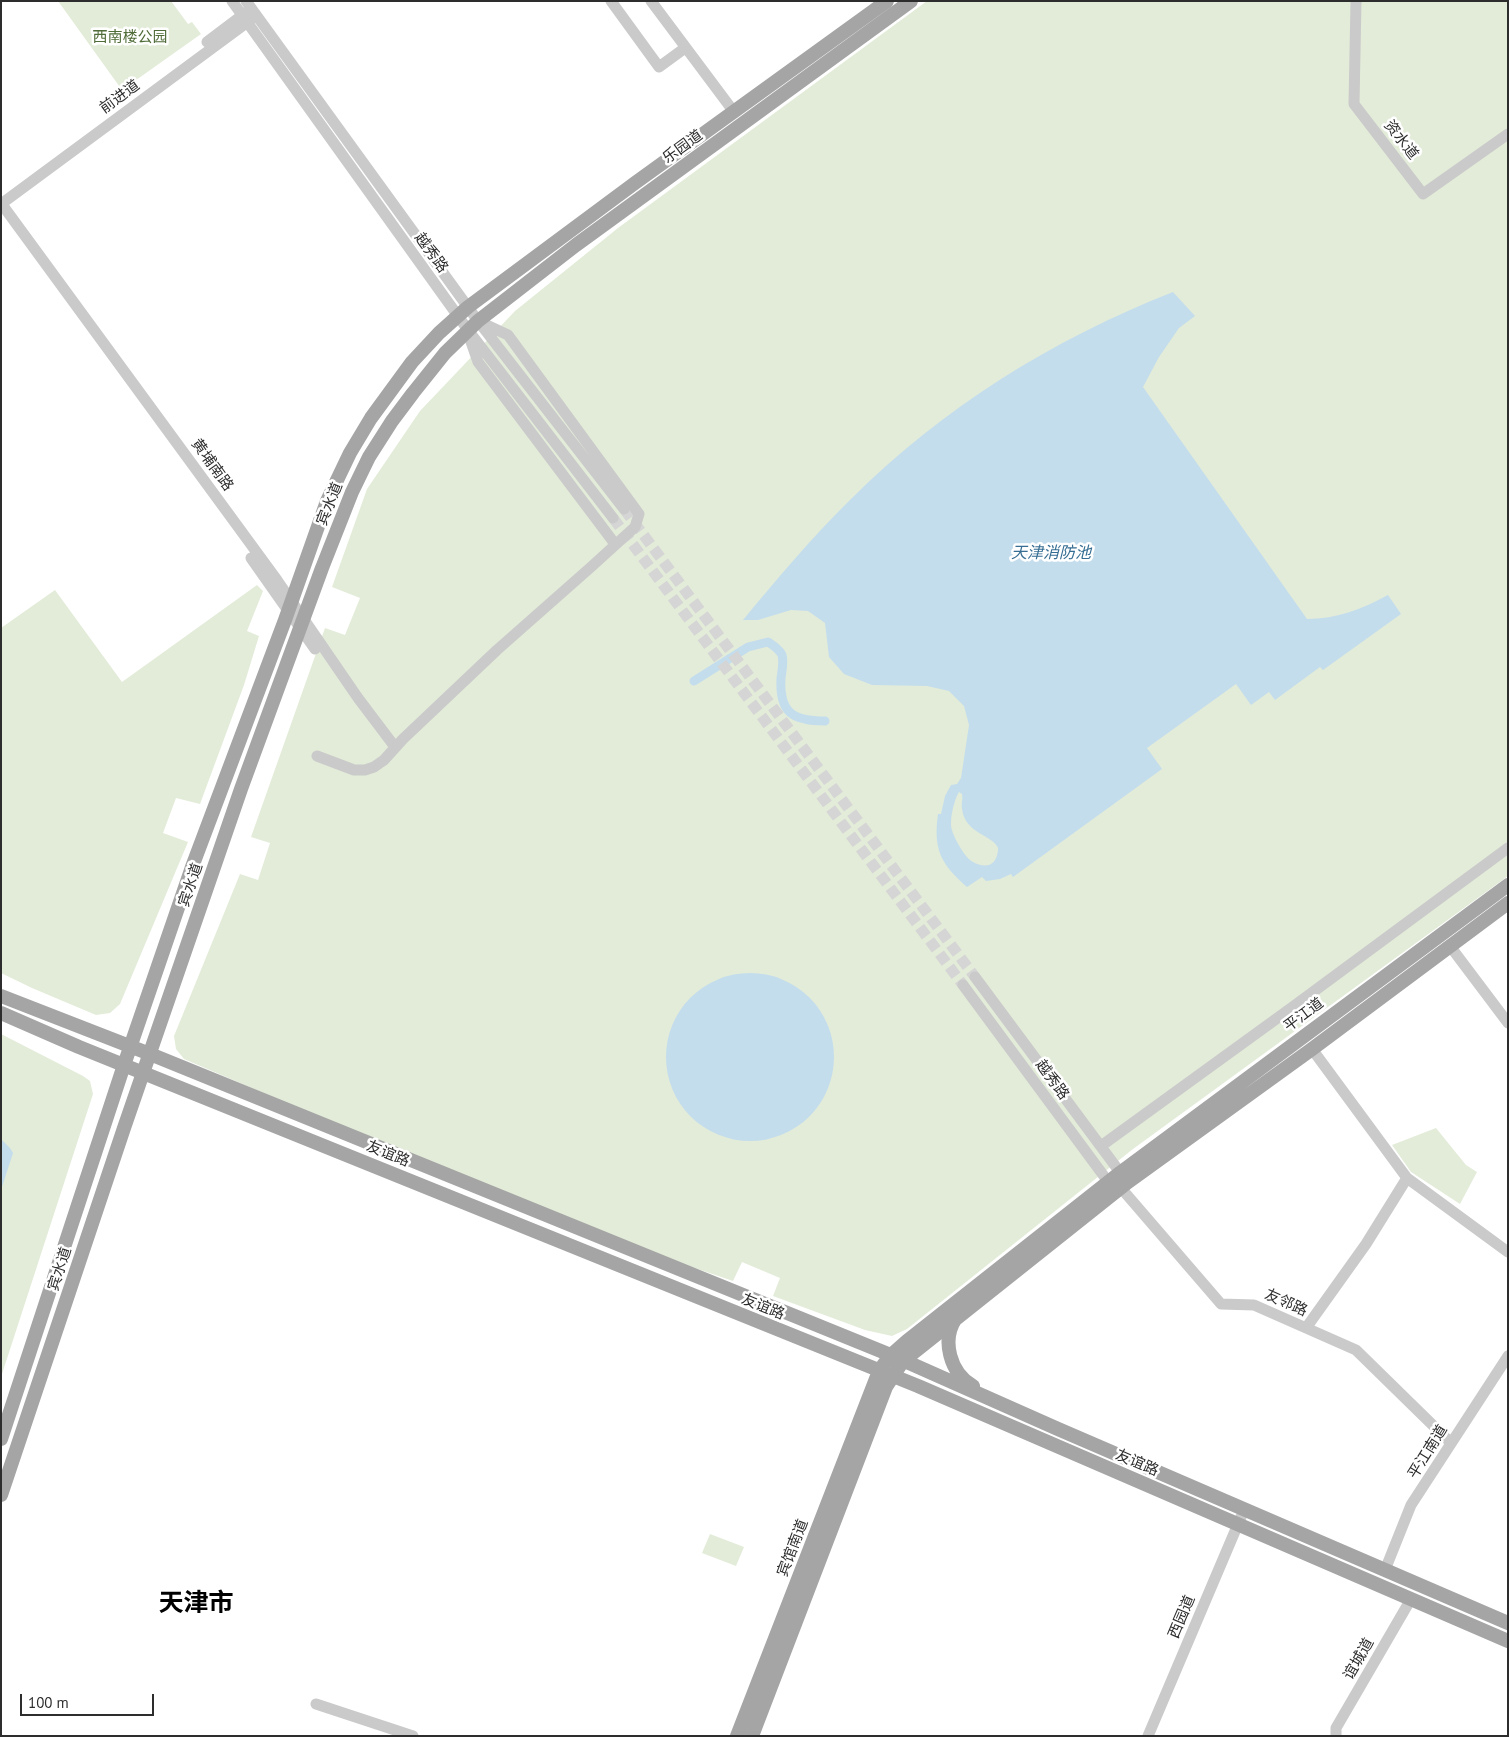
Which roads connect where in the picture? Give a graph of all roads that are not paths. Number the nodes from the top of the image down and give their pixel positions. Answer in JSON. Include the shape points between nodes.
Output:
{"nodes":[{"id":1,"x":232,"y":1,"type":"edge"},
{"id":2,"x":241,"y":1,"type":"edge"},
{"id":3,"x":611,"y":1,"type":"edge"},
{"id":4,"x":652,"y":1,"type":"edge"},
{"id":5,"x":887,"y":1,"type":"edge"},
{"id":6,"x":911,"y":1,"type":"edge"},
{"id":7,"x":1356,"y":1,"type":"edge"},
{"id":8,"x":249,"y":11,"type":"edge"},
{"id":9,"x":685,"y":48,"type":"junction"},
{"id":10,"x":738,"y":118,"type":"junction"},
{"id":11,"x":1508,"y":134,"type":"edge"},
{"id":12,"x":1,"y":196,"type":"edge"},
{"id":13,"x":1,"y":203,"type":"edge"},
{"id":14,"x":1,"y":212,"type":"edge"},
{"id":15,"x":463,"y":312,"type":"junction"},
{"id":16,"x":473,"y":326,"type":"junction"},
{"id":17,"x":624,"y":509,"type":"tunnel mouth"},
{"id":18,"x":613,"y":518,"type":"tunnel mouth"},
{"id":19,"x":614,"y":544,"type":"junction"},
{"id":20,"x":290,"y":606,"type":"junction"},
{"id":21,"x":302,"y":623,"type":"junction"},
{"id":22,"x":391,"y":748,"type":"junction"},
{"id":23,"x":318,"y":754,"type":"dead end"},
{"id":24,"x":1508,"y":848,"type":"edge"},
{"id":25,"x":1508,"y":885,"type":"edge"},
{"id":26,"x":1508,"y":902,"type":"edge"},
{"id":27,"x":1450,"y":946,"type":"junction"},
{"id":28,"x":975,"y":977,"type":"tunnel mouth"},
{"id":29,"x":964,"y":986,"type":"tunnel mouth"},
{"id":30,"x":1,"y":996,"type":"edge"},
{"id":31,"x":1,"y":1013,"type":"edge"},
{"id":32,"x":1508,"y":1023,"type":"edge"},
{"id":33,"x":131,"y":1047,"type":"junction"},
{"id":34,"x":1312,"y":1049,"type":"junction"},
{"id":35,"x":150,"y":1054,"type":"junction"},
{"id":36,"x":124,"y":1065,"type":"junction"},
{"id":37,"x":143,"y":1072,"type":"junction"},
{"id":38,"x":1101,"y":1146,"type":"junction"},
{"id":39,"x":1407,"y":1178,"type":"junction"},
{"id":40,"x":1119,"y":1183,"type":"junction"},
{"id":41,"x":1508,"y":1252,"type":"edge"},
{"id":42,"x":956,"y":1317,"type":"junction"},
{"id":43,"x":1306,"y":1328,"type":"junction"},
{"id":44,"x":1508,"y":1356,"type":"edge"},
{"id":45,"x":897,"y":1358,"type":"junction"},
{"id":46,"x":885,"y":1374,"type":"junction"},
{"id":47,"x":1003,"y":1405,"type":"junction"},
{"id":48,"x":1,"y":1440,"type":"edge"},
{"id":49,"x":1451,"y":1442,"type":"junction"},
{"id":50,"x":1,"y":1495,"type":"edge"},
{"id":51,"x":1247,"y":1511,"type":"junction"},
{"id":52,"x":1241,"y":1526,"type":"junction"},
{"id":53,"x":1385,"y":1570,"type":"junction"},
{"id":54,"x":1410,"y":1599,"type":"junction"},
{"id":55,"x":1508,"y":1623,"type":"edge"},
{"id":56,"x":1508,"y":1642,"type":"edge"},
{"id":57,"x":316,"y":1704,"type":"dead end"},
{"id":58,"x":413,"y":1736,"type":"edge"},
{"id":59,"x":737,"y":1736,"type":"edge"},
{"id":60,"x":752,"y":1736,"type":"edge"},
{"id":61,"x":1148,"y":1736,"type":"edge"},
{"id":62,"x":1156,"y":1736,"type":"edge"},
{"id":63,"x":1336,"y":1736,"type":"edge"}],
"edges":[{"from":1,"to":8,"type":"street","name":"越秀路"},
{"from":2,"to":8,"type":"street"},
{"from":3,"to":9,"type":"street","via":[[659,67]]},
{"from":4,"to":9,"type":"street"},
{"from":5,"to":10,"type":"main road","name":"乐园道"},
{"from":6,"to":10,"type":"main road","name":"乐园道"},
{"from":7,"to":11,"type":"street","name":"资水道","via":[[1354,104],[1423,194]]},
{"from":8,"to":12,"type":"street","name":"前进道"},
{"from":8,"to":13,"type":"street","name":"前进道"},
{"from":8,"to":15,"type":"street","name":"越秀路"},
{"from":9,"to":10,"type":"street"},
{"from":10,"to":15,"type":"main road","name":"乐园道"},
{"from":10,"to":16,"type":"main road","name":"乐园道"},
{"from":13,"to":20,"type":"street","name":"黄埔南路"},
{"from":14,"to":20,"type":"street","name":"黄埔南路"},
{"from":15,"to":16,"type":"street","name":"越秀路"},
{"from":15,"to":20,"type":"main road","name":"宾水道","via":[[428,344],[401,375],[361,435],[327,501]]},
{"from":16,"to":17,"type":"street","name":"越秀路","via":[[499,346]]},
{"from":16,"to":18,"type":"street","name":"越秀路"},
{"from":16,"to":19,"type":"street","via":[[478,362]]},
{"from":16,"to":19,"type":"street","via":[[508,335],[639,514],[635,527]]},
{"from":16,"to":21,"type":"main road","name":"宾水道","via":[[445,353],[413,393],[369,458],[352,492]]},
{"from":19,"to":22,"type":"street"},
{"from":20,"to":21,"type":"street","name":"黄埔南路"},
{"from":20,"to":33,"type":"main road","name":"宾水道","via":[[192,867]]},
{"from":21,"to":22,"type":"street","name":"黄埔南路"},
{"from":21,"to":35,"type":"main road","name":"宾水道"},
{"from":22,"to":23,"type":"street","via":[[374,767],[361,771]]},
{"from":24,"to":38,"type":"street"},
{"from":25,"to":40,"type":"main road","name":"平江道"},
{"from":26,"to":27,"type":"main road","name":"平江道"},
{"from":27,"to":32,"type":"street"},
{"from":27,"to":34,"type":"main road","name":"平江道"},
{"from":28,"to":38,"type":"street","name":"越秀路"},
{"from":29,"to":40,"type":"street","name":"越秀路"},
{"from":30,"to":33,"type":"main road","name":"友谊路"},
{"from":31,"to":36,"type":"main road","name":"友谊路"},
{"from":33,"to":35,"type":"main road","name":"友谊路"},
{"from":33,"to":36,"type":"main road","name":"宾水道"},
{"from":34,"to":39,"type":"street"},
{"from":34,"to":40,"type":"main road","name":"平江道"},
{"from":35,"to":37,"type":"main road","name":"宾水道"},
{"from":35,"to":45,"type":"main road","name":"友谊路"},
{"from":36,"to":37,"type":"main road","name":"友谊路"},
{"from":36,"to":48,"type":"main road","name":"宾水道"},
{"from":37,"to":46,"type":"main road","name":"友谊路"},
{"from":37,"to":50,"type":"main road","name":"宾水道"},
{"from":38,"to":40,"type":"street","name":"越秀路"},
{"from":39,"to":41,"type":"street"},
{"from":39,"to":43,"type":"street","via":[[1366,1244]]},
{"from":40,"to":42,"type":"main road"},
{"from":40,"to":43,"type":"street","name":"友邻路","via":[[1221,1304],[1254,1304]]},
{"from":40,"to":45,"type":"main road","via":[[914,1336]]},
{"from":42,"to":45,"type":"main road"},
{"from":42,"to":47,"type":"main road","via":[[949,1339],[955,1368],[970,1384]]},
{"from":43,"to":49,"type":"street","name":"友邻路","via":[[1356,1350]]},
{"from":44,"to":49,"type":"street","name":"平江南道"},
{"from":45,"to":46,"type":"main road"},
{"from":45,"to":47,"type":"main road","name":"友谊路"},
{"from":46,"to":52,"type":"main road","name":"友谊路"},
{"from":46,"to":59,"type":"main road","name":"宾馆南道"},
{"from":46,"to":60,"type":"main road","name":"宾馆南道","via":[[886,1387]]},
{"from":47,"to":51,"type":"main road","name":"友谊路"},
{"from":49,"to":53,"type":"street","name":"平江南道","via":[[1411,1506]]},
{"from":51,"to":52,"type":"street","name":"西园道"},
{"from":51,"to":53,"type":"main road","name":"友谊路"},
{"from":52,"to":54,"type":"main road","name":"友谊路"},
{"from":52,"to":61,"type":"street","name":"西园道"},
{"from":52,"to":62,"type":"street","name":"西园道"},
{"from":53,"to":55,"type":"main road","name":"友谊路"},
{"from":54,"to":56,"type":"main road","name":"友谊路"},
{"from":54,"to":63,"type":"street","name":"谊城道","via":[[1336,1728]]},
{"from":57,"to":58,"type":"street"}]}
